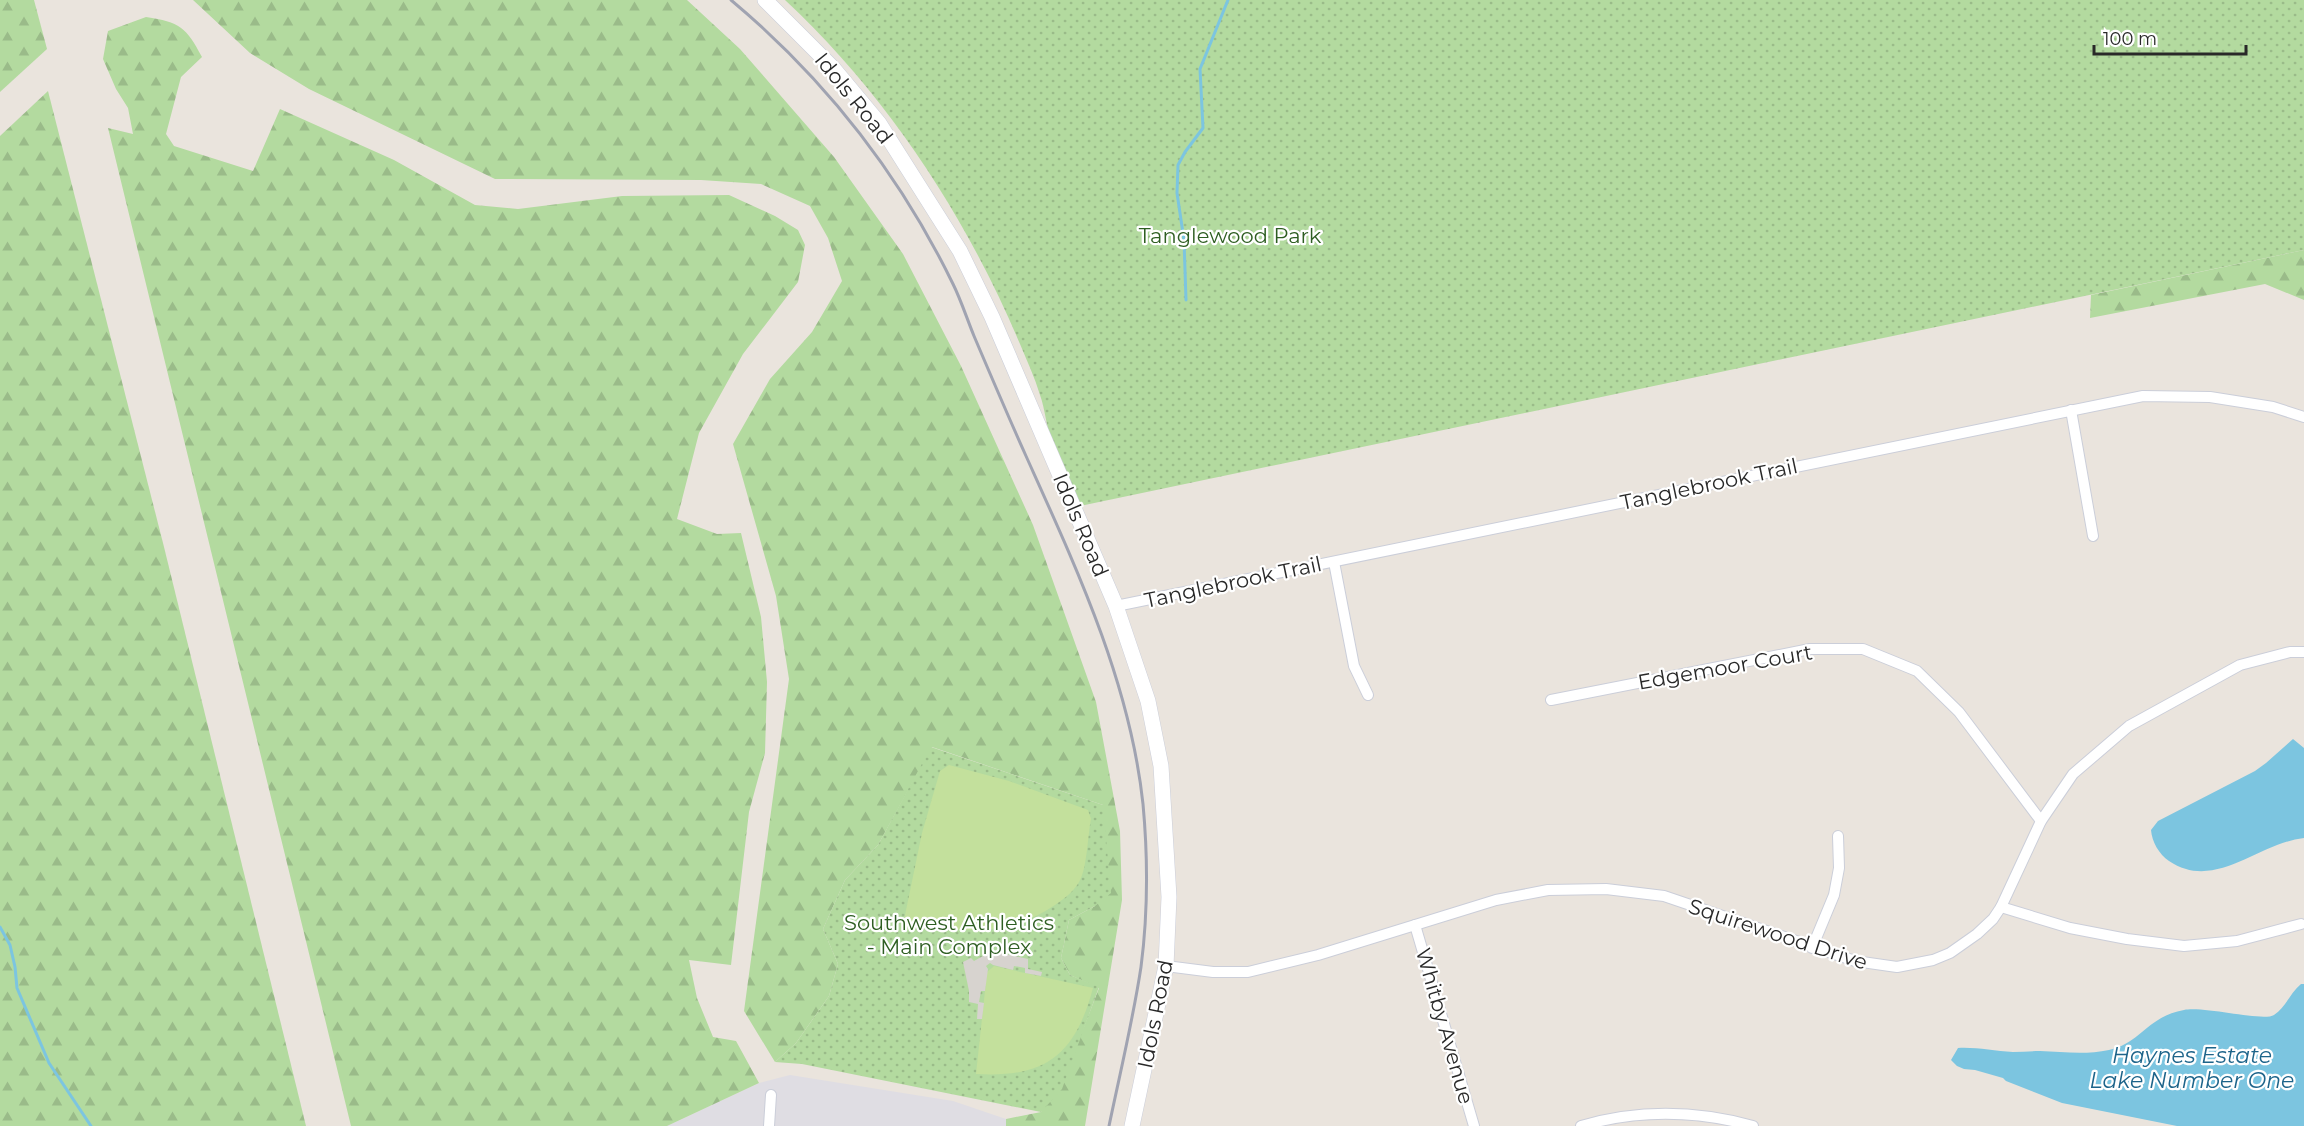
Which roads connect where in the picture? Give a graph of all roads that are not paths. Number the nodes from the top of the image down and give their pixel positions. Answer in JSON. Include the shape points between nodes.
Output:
{"nodes":[{"id":1,"x":765,"y":0,"type":"edge"},
{"id":2,"x":2071,"y":410,"type":"junction"},
{"id":3,"x":2304,"y":417,"type":"edge"},
{"id":4,"x":2093,"y":536,"type":"dead end"},
{"id":5,"x":1334,"y":562,"type":"junction"},
{"id":6,"x":1116,"y":606,"type":"junction"},
{"id":7,"x":2304,"y":652,"type":"edge"},
{"id":8,"x":1368,"y":694,"type":"dead end"},
{"id":9,"x":1551,"y":700,"type":"dead end"},
{"id":10,"x":2041,"y":821,"type":"junction"},
{"id":11,"x":1838,"y":837,"type":"dead end"},
{"id":12,"x":2001,"y":907,"type":"junction"},
{"id":13,"x":2301,"y":924,"type":"dead end"},
{"id":14,"x":1415,"y":926,"type":"junction"},
{"id":15,"x":1812,"y":948,"type":"junction"},
{"id":16,"x":1166,"y":966,"type":"junction"},
{"id":17,"x":771,"y":1095,"type":"dead end"},
{"id":18,"x":769,"y":1126,"type":"edge"},
{"id":19,"x":1132,"y":1126,"type":"edge"},
{"id":20,"x":1474,"y":1126,"type":"edge"},
{"id":21,"x":1581,"y":1126,"type":"edge"},
{"id":22,"x":1753,"y":1126,"type":"edge"}],
"edges":[{"from":1,"to":6,"type":"street","name":"Idols Road","via":[[834,69],[879,123],[960,251]]},
{"from":2,"to":3,"type":"street","name":"Tanglebrook Trail","via":[[2143,396],[2210,397]]},
{"from":2,"to":4,"type":"street"},
{"from":2,"to":5,"type":"street","name":"Tanglebrook Trail"},
{"from":5,"to":6,"type":"street","name":"Tanglebrook Trail"},
{"from":5,"to":8,"type":"street","via":[[1354,666]]},
{"from":6,"to":16,"type":"street","name":"Idols Road","via":[[1148,701],[1161,766],[1169,897]]},
{"from":7,"to":10,"type":"street","name":"Squirewood Drive","via":[[2240,665],[2130,726],[2073,774]]},
{"from":9,"to":10,"type":"street","name":"Edgemoor Court","via":[[1810,649],[1863,649],[1917,670],[1959,712]]},
{"from":10,"to":12,"type":"street","name":"Squirewood Drive"},
{"from":11,"to":15,"type":"street","via":[[1839,868],[1834,895]]},
{"from":12,"to":13,"type":"street","via":[[2070,928],[2184,946],[2237,941]]},
{"from":12,"to":15,"type":"street","name":"Squirewood Drive","via":[[1962,946],[1933,960],[1910,965],[1878,966]]},
{"from":14,"to":15,"type":"street","name":"Squirewood Drive","via":[[1496,900],[1548,890],[1606,889],[1664,896]]},
{"from":14,"to":16,"type":"street","name":"Squirewood Drive","via":[[1248,972]]},
{"from":14,"to":20,"type":"street","name":"Whitby Avenue"},
{"from":16,"to":19,"type":"street","name":"Idols Road"},
{"from":17,"to":18,"type":"street"},
{"from":21,"to":22,"type":"street","via":[[1604,1119],[1665,1112],[1722,1118]]}]}
